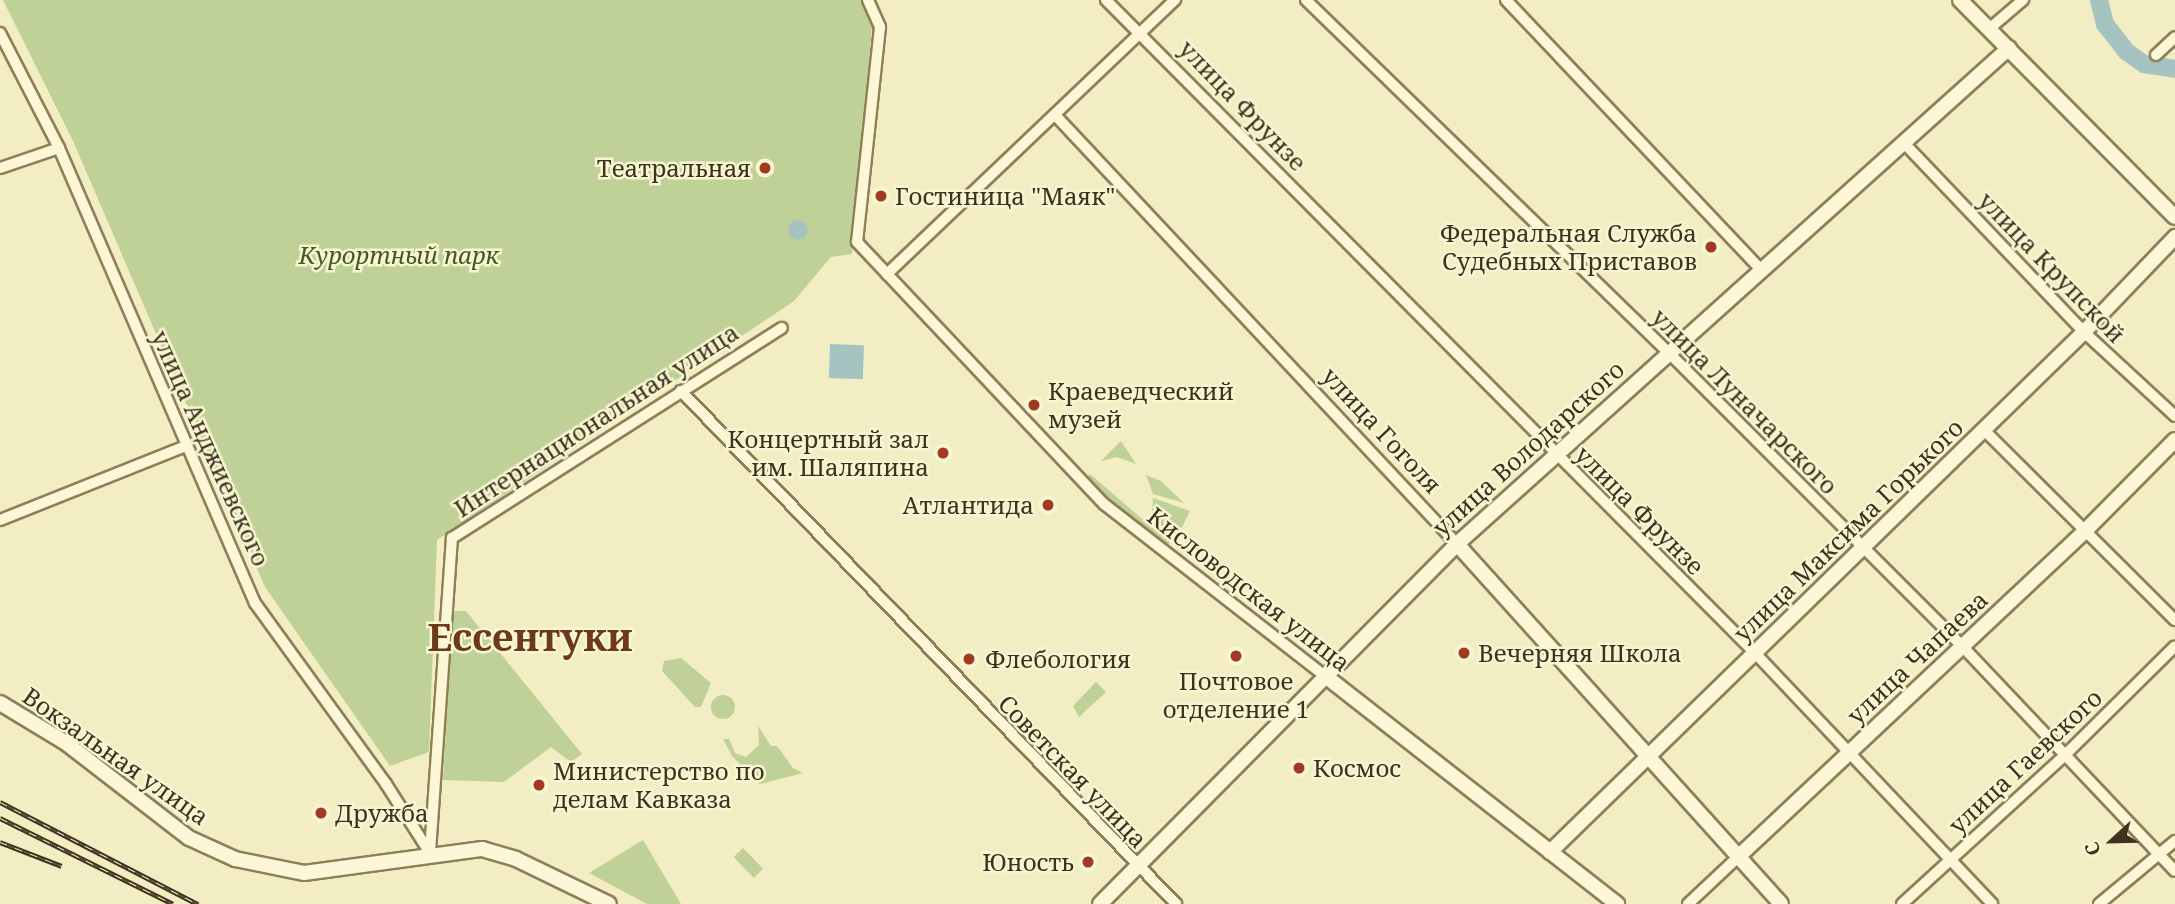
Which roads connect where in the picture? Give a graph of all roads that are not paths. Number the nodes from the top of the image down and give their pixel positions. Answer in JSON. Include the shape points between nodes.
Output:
{"nodes":[{"id":1,"x":868,"y":0,"type":"edge"},
{"id":2,"x":1106,"y":0,"type":"edge"},
{"id":3,"x":1175,"y":0,"type":"edge"},
{"id":4,"x":1306,"y":0,"type":"edge"},
{"id":5,"x":1506,"y":0,"type":"edge"},
{"id":6,"x":1960,"y":0,"type":"edge"},
{"id":7,"x":2023,"y":0,"type":"edge"},
{"id":8,"x":1989,"y":29,"type":"junction"},
{"id":9,"x":1141,"y":32,"type":"junction"},
{"id":10,"x":0,"y":33,"type":"edge"},
{"id":11,"x":2175,"y":37,"type":"edge"},
{"id":12,"x":2009,"y":48,"type":"junction"},
{"id":13,"x":2156,"y":55,"type":"dead end"},
{"id":14,"x":1056,"y":116,"type":"junction"},
{"id":15,"x":1903,"y":142,"type":"junction"},
{"id":16,"x":59,"y":148,"type":"junction"},
{"id":17,"x":0,"y":167,"type":"edge"},
{"id":18,"x":2175,"y":217,"type":"edge"},
{"id":19,"x":2175,"y":237,"type":"edge"},
{"id":20,"x":1760,"y":269,"type":"junction"},
{"id":21,"x":887,"y":274,"type":"junction"},
{"id":22,"x":782,"y":328,"type":"dead end"},
{"id":23,"x":2084,"y":332,"type":"junction"},
{"id":24,"x":1668,"y":352,"type":"junction"},
{"id":25,"x":681,"y":391,"type":"junction"},
{"id":26,"x":2175,"y":416,"type":"edge"},
{"id":27,"x":1983,"y":429,"type":"junction"},
{"id":28,"x":2175,"y":440,"type":"edge"},
{"id":29,"x":186,"y":446,"type":"junction"},
{"id":30,"x":1555,"y":455,"type":"junction"},
{"id":31,"x":0,"y":520,"type":"edge"},
{"id":32,"x":2085,"y":531,"type":"junction"},
{"id":33,"x":1457,"y":544,"type":"junction"},
{"id":34,"x":1861,"y":545,"type":"junction"},
{"id":35,"x":2175,"y":620,"type":"edge"},
{"id":36,"x":2175,"y":646,"type":"edge"},
{"id":37,"x":1963,"y":647,"type":"junction"},
{"id":38,"x":1755,"y":653,"type":"junction"},
{"id":39,"x":1324,"y":675,"type":"junction"},
{"id":40,"x":0,"y":703,"type":"edge"},
{"id":41,"x":1847,"y":752,"type":"junction"},
{"id":42,"x":2066,"y":754,"type":"junction"},
{"id":43,"x":1648,"y":756,"type":"junction"},
{"id":44,"x":2175,"y":841,"type":"edge"},
{"id":45,"x":1550,"y":852,"type":"junction"},
{"id":46,"x":430,"y":853,"type":"junction"},
{"id":47,"x":2161,"y":853,"type":"junction"},
{"id":48,"x":1738,"y":857,"type":"junction"},
{"id":49,"x":1948,"y":862,"type":"junction"},
{"id":50,"x":1135,"y":865,"type":"junction"},
{"id":51,"x":2175,"y":871,"type":"edge"},
{"id":52,"x":609,"y":904,"type":"edge"},
{"id":53,"x":1100,"y":904,"type":"edge"},
{"id":54,"x":1176,"y":904,"type":"edge"},
{"id":55,"x":1617,"y":904,"type":"edge"},
{"id":56,"x":1688,"y":904,"type":"edge"},
{"id":57,"x":1782,"y":904,"type":"edge"},
{"id":58,"x":1902,"y":904,"type":"edge"},
{"id":59,"x":1992,"y":904,"type":"edge"},
{"id":60,"x":2099,"y":904,"type":"edge"}],
"edges":[{"from":1,"to":21,"type":"street","name":"Кисловодская улица","via":[[880,27],[857,242]]},
{"from":2,"to":9,"type":"street","name":"улица Фрунзе"},
{"from":3,"to":9,"type":"street"},
{"from":4,"to":24,"type":"street","name":"улица Луначарского"},
{"from":5,"to":20,"type":"street"},
{"from":6,"to":8,"type":"street"},
{"from":7,"to":8,"type":"street"},
{"from":8,"to":12,"type":"street"},
{"from":9,"to":14,"type":"street"},
{"from":9,"to":30,"type":"street","name":"улица Фрунзе"},
{"from":10,"to":16,"type":"street","name":"улица Анджиевского"},
{"from":11,"to":13,"type":"street"},
{"from":12,"to":15,"type":"street","name":"улица Володарского"},
{"from":12,"to":18,"type":"street"},
{"from":14,"to":21,"type":"street"},
{"from":14,"to":33,"type":"street","name":"улица Гоголя"},
{"from":15,"to":20,"type":"street","name":"улица Володарского"},
{"from":15,"to":23,"type":"street","name":"улица Крупской"},
{"from":16,"to":17,"type":"street"},
{"from":16,"to":29,"type":"street","name":"улица Анджиевского"},
{"from":19,"to":23,"type":"street","name":"улица Максима Горького"},
{"from":20,"to":24,"type":"street","name":"улица Володарского"},
{"from":21,"to":39,"type":"street","name":"Кисловодская улица","via":[[1104,504]]},
{"from":22,"to":25,"type":"street","name":"Интернациональная улица"},
{"from":23,"to":26,"type":"street","name":"улица Крупской"},
{"from":23,"to":27,"type":"street","name":"улица Максима Горького"},
{"from":24,"to":30,"type":"street","name":"улица Володарского"},
{"from":24,"to":34,"type":"street","name":"улица Луначарского"},
{"from":25,"to":46,"type":"street","name":"Интернациональная улица","via":[[452,538]]},
{"from":25,"to":50,"type":"street","name":"Советская улица"},
{"from":27,"to":32,"type":"street"},
{"from":27,"to":34,"type":"street","name":"улица Максима Горького"},
{"from":28,"to":32,"type":"street","name":"улица Чапаева"},
{"from":29,"to":31,"type":"street"},
{"from":29,"to":46,"type":"street","name":"улица Анджиевского","via":[[255,603],[386,784]]},
{"from":30,"to":33,"type":"street","name":"улица Володарского"},
{"from":30,"to":38,"type":"street","name":"улица Фрунзе"},
{"from":32,"to":35,"type":"street"},
{"from":32,"to":37,"type":"street","name":"улица Чапаева"},
{"from":33,"to":39,"type":"street","name":"улица Володарского"},
{"from":33,"to":43,"type":"street","name":"улица Гоголя"},
{"from":34,"to":37,"type":"street","name":"улица Луначарского"},
{"from":34,"to":38,"type":"street","name":"улица Максима Горького"},
{"from":36,"to":42,"type":"street","name":"улица Гаевского"},
{"from":37,"to":41,"type":"street","name":"улица Чапаева"},
{"from":37,"to":42,"type":"street","name":"улица Луначарского"},
{"from":38,"to":41,"type":"street","name":"улица Фрунзе"},
{"from":38,"to":43,"type":"street","name":"улица Максима Горького"},
{"from":39,"to":45,"type":"street","name":"Кисловодская улица"},
{"from":39,"to":50,"type":"street","name":"улица Володарского"},
{"from":40,"to":46,"type":"street","name":"Вокзальная улица","via":[[66,743],[189,838],[235,859],[304,873]]},
{"from":41,"to":48,"type":"street","name":"улица Чапаева"},
{"from":41,"to":49,"type":"street","name":"улица Фрунзе"},
{"from":42,"to":47,"type":"street","name":"улица Луначарского"},
{"from":42,"to":49,"type":"street","name":"улица Гаевского"},
{"from":43,"to":45,"type":"street","name":"улица Максима Горького"},
{"from":43,"to":48,"type":"street","name":"улица Гоголя"},
{"from":44,"to":47,"type":"street"},
{"from":45,"to":55,"type":"street","name":"Кисловодская улица"},
{"from":46,"to":52,"type":"street","name":"Вокзальная улица","via":[[482,849],[499,853]]},
{"from":47,"to":51,"type":"street","name":"улица Луначарского"},
{"from":47,"to":60,"type":"street"},
{"from":48,"to":56,"type":"street","name":"улица Чапаева"},
{"from":48,"to":57,"type":"street","name":"улица Гоголя"},
{"from":49,"to":58,"type":"street","name":"улица Гаевского"},
{"from":49,"to":59,"type":"street","name":"улица Фрунзе"},
{"from":50,"to":53,"type":"street","name":"улица Володарского"},
{"from":50,"to":54,"type":"street","name":"Советская улица"}]}
